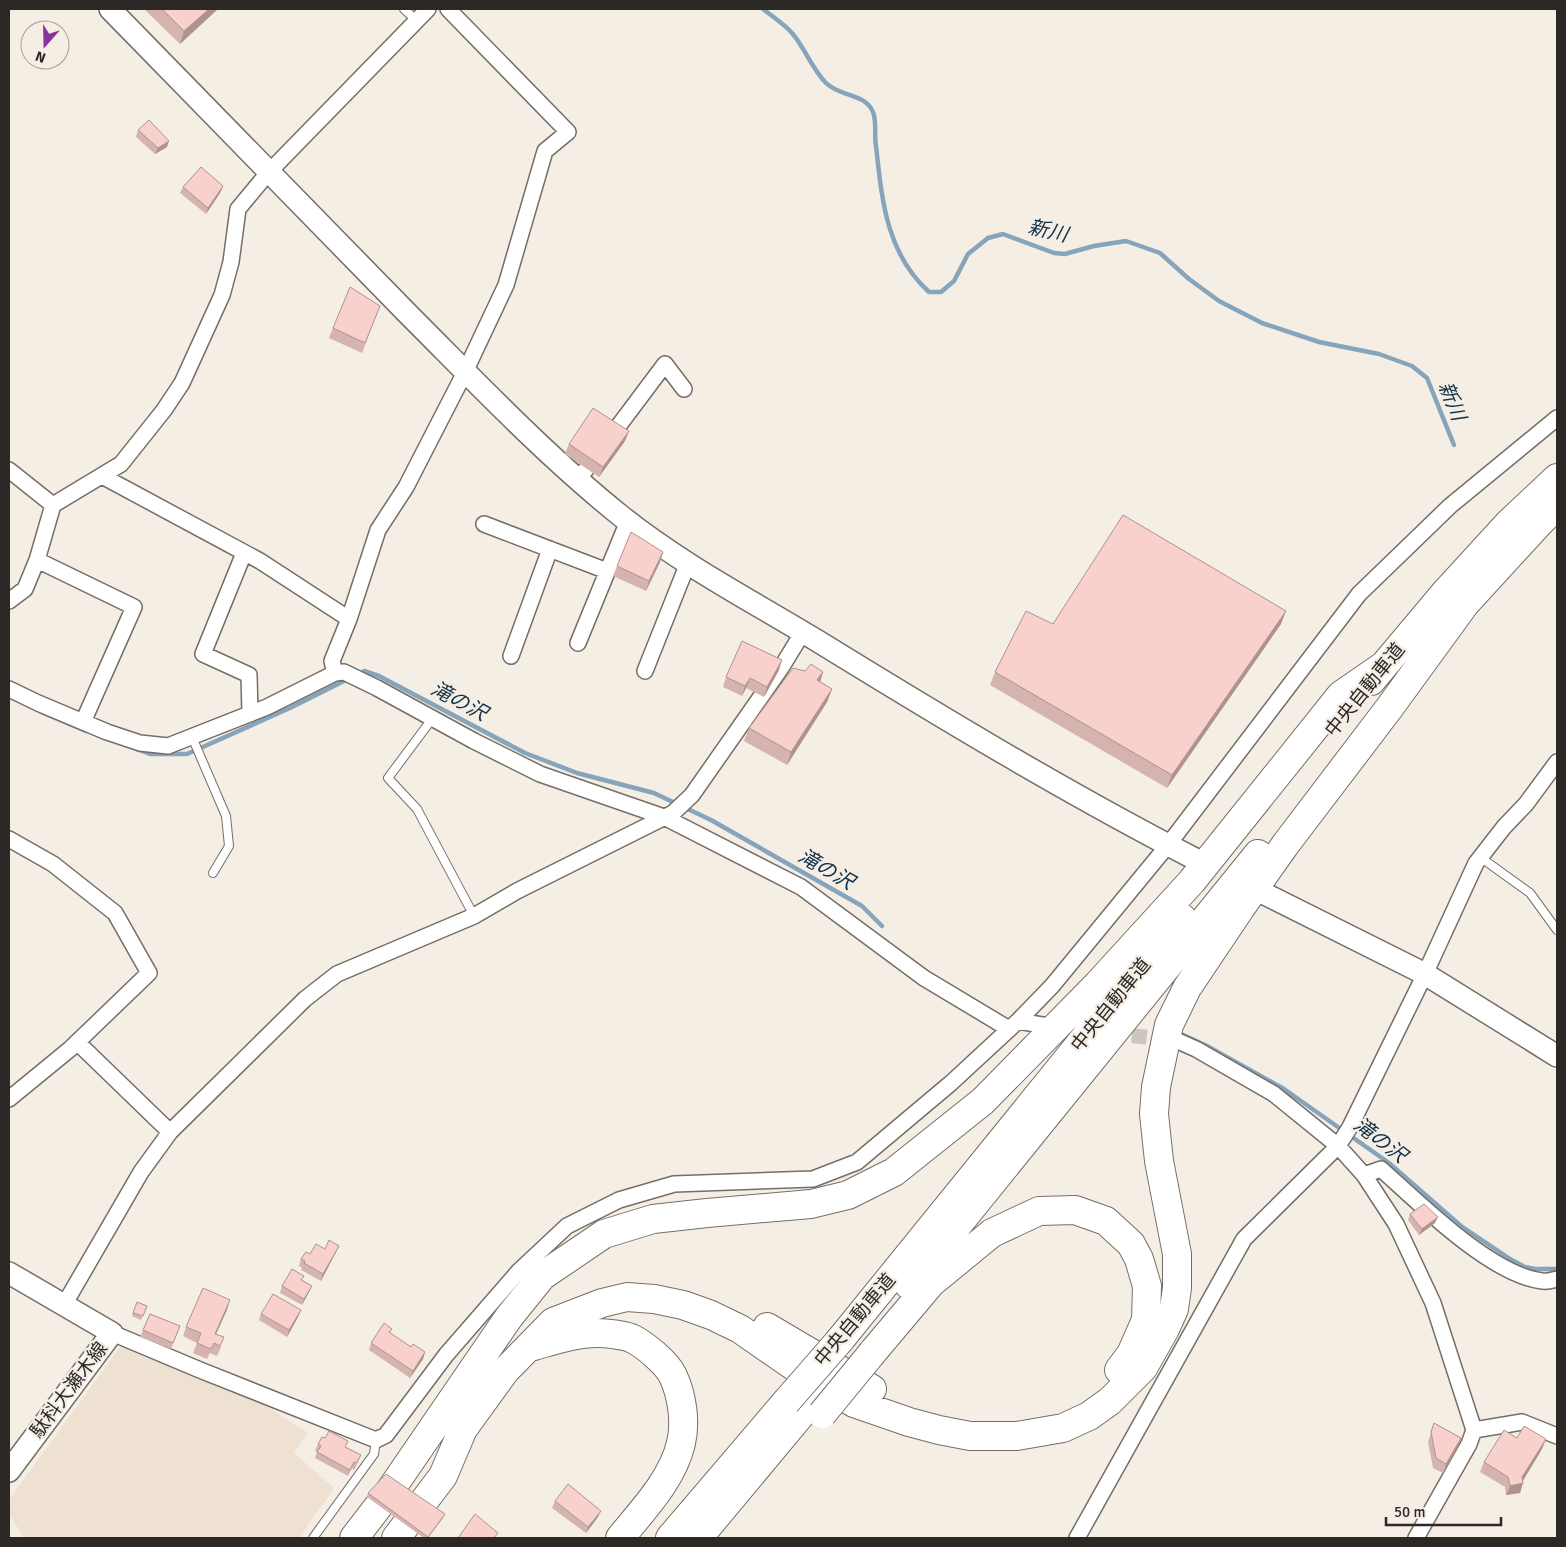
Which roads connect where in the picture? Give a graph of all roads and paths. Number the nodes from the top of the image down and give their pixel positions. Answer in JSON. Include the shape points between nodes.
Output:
{"nodes":[{"id":1,"x":110,"y":9,"type":"edge"},
{"id":2,"x":404,"y":9,"type":"edge"},
{"id":3,"x":428,"y":9,"type":"edge"},
{"id":4,"x":448,"y":9,"type":"edge"},
{"id":5,"x":416,"y":20,"type":"junction"},
{"id":6,"x":268,"y":173,"type":"junction"},
{"id":7,"x":465,"y":372,"type":"junction"},
{"id":8,"x":684,"y":388,"type":"dead end"},
{"id":9,"x":1557,"y":418,"type":"edge"},
{"id":10,"x":9,"y":470,"type":"edge"},
{"id":11,"x":102,"y":476,"type":"junction"},
{"id":12,"x":1557,"y":478,"type":"edge"},
{"id":13,"x":578,"y":480,"type":"junction"},
{"id":14,"x":53,"y":505,"type":"junction"},
{"id":15,"x":1557,"y":506,"type":"edge"},
{"id":16,"x":628,"y":520,"type":"junction"},
{"id":17,"x":484,"y":524,"type":"dead end"},
{"id":18,"x":550,"y":549,"type":"junction"},
{"id":19,"x":244,"y":553,"type":"junction"},
{"id":20,"x":37,"y":560,"type":"junction"},
{"id":21,"x":688,"y":563,"type":"junction"},
{"id":22,"x":607,"y":571,"type":"junction"},
{"id":23,"x":9,"y":601,"type":"edge"},
{"id":24,"x":1465,"y":604,"type":"junction"},
{"id":25,"x":349,"y":619,"type":"junction"},
{"id":26,"x":803,"y":632,"type":"junction"},
{"id":27,"x":578,"y":643,"type":"dead end"},
{"id":28,"x":511,"y":656,"type":"dead end"},
{"id":29,"x":1383,"y":666,"type":"junction"},
{"id":30,"x":645,"y":670,"type":"dead end"},
{"id":31,"x":339,"y":672,"type":"junction"},
{"id":32,"x":9,"y":689,"type":"edge"},
{"id":33,"x":250,"y":714,"type":"junction"},
{"id":34,"x":432,"y":719,"type":"junction"},
{"id":35,"x":83,"y":722,"type":"junction"},
{"id":36,"x":192,"y":739,"type":"junction"},
{"id":37,"x":1557,"y":762,"type":"edge"},
{"id":38,"x":668,"y":815,"type":"junction"},
{"id":39,"x":9,"y":839,"type":"edge"},
{"id":40,"x":1168,"y":845,"type":"junction"},
{"id":41,"x":1480,"y":857,"type":"junction"},
{"id":42,"x":1197,"y":860,"type":"tunnel mouth"},
{"id":43,"x":213,"y":873,"type":"dead end"},
{"id":44,"x":1265,"y":894,"type":"tunnel mouth"},
{"id":45,"x":474,"y":916,"type":"junction"},
{"id":46,"x":1557,"y":930,"type":"edge"},
{"id":47,"x":1425,"y":974,"type":"junction"},
{"id":48,"x":1014,"y":1025,"type":"junction"},
{"id":49,"x":1048,"y":1026,"type":"dead end"},
{"id":50,"x":1178,"y":1041,"type":"tunnel mouth"},
{"id":51,"x":77,"y":1042,"type":"junction"},
{"id":52,"x":1557,"y":1056,"type":"edge"},
{"id":53,"x":9,"y":1099,"type":"edge"},
{"id":54,"x":170,"y":1132,"type":"junction"},
{"id":55,"x":1344,"y":1137,"type":"junction"},
{"id":56,"x":1364,"y":1175,"type":"junction"},
{"id":57,"x":9,"y":1273,"type":"edge"},
{"id":58,"x":1557,"y":1279,"type":"edge"},
{"id":59,"x":64,"y":1305,"type":"junction"},
{"id":60,"x":509,"y":1317,"type":"junction"},
{"id":61,"x":112,"y":1333,"type":"junction"},
{"id":62,"x":530,"y":1347,"type":"junction"},
{"id":63,"x":856,"y":1348,"type":"junction"},
{"id":64,"x":805,"y":1407,"type":"junction"},
{"id":65,"x":1474,"y":1430,"type":"junction"},
{"id":66,"x":1557,"y":1436,"type":"edge"},
{"id":67,"x":376,"y":1440,"type":"junction"},
{"id":68,"x":9,"y":1471,"type":"edge"},
{"id":69,"x":312,"y":1538,"type":"edge"},
{"id":70,"x":354,"y":1538,"type":"edge"},
{"id":71,"x":396,"y":1538,"type":"edge"},
{"id":72,"x":620,"y":1538,"type":"edge"},
{"id":73,"x":670,"y":1538,"type":"edge"},
{"id":74,"x":698,"y":1538,"type":"edge"},
{"id":75,"x":714,"y":1538,"type":"edge"},
{"id":76,"x":1077,"y":1538,"type":"edge"},
{"id":77,"x":1416,"y":1538,"type":"edge"}],
"edges":[{"from":1,"to":6,"type":"street"},
{"from":2,"to":5,"type":"lane"},
{"from":3,"to":5,"type":"street"},
{"from":4,"to":7,"type":"street","via":[[568,132],[545,151],[506,285]]},
{"from":5,"to":6,"type":"street"},
{"from":6,"to":7,"type":"street"},
{"from":6,"to":11,"type":"street","via":[[238,209],[232,262],[222,295],[182,383],[121,464]]},
{"from":7,"to":13,"type":"street"},
{"from":7,"to":25,"type":"street","via":[[406,487],[378,530]]},
{"from":8,"to":13,"type":"street","via":[[665,364]]},
{"from":9,"to":40,"type":"street","via":[[1450,506],[1359,594]]},
{"from":10,"to":14,"type":"street"},
{"from":11,"to":14,"type":"street"},
{"from":11,"to":19,"type":"street"},
{"from":12,"to":29,"type":"highway","name":"中央自動車道","via":[[1508,523]]},
{"from":13,"to":16,"type":"street"},
{"from":14,"to":20,"type":"street"},
{"from":15,"to":24,"type":"highway","name":"中央自動車道"},
{"from":16,"to":21,"type":"street"},
{"from":16,"to":22,"type":"street"},
{"from":17,"to":18,"type":"street"},
{"from":18,"to":22,"type":"street"},
{"from":18,"to":28,"type":"street"},
{"from":19,"to":25,"type":"street"},
{"from":19,"to":33,"type":"street","via":[[203,654],[249,675]]},
{"from":20,"to":23,"type":"street","via":[[25,589]]},
{"from":20,"to":35,"type":"street","via":[[134,607]]},
{"from":21,"to":26,"type":"street"},
{"from":21,"to":30,"type":"street"},
{"from":22,"to":27,"type":"street"},
{"from":24,"to":62,"type":"highway","via":[[1285,844],[1187,988],[1169,1025],[1156,1087],[1154,1114],[1159,1161],[1177,1254],[1174,1309],[1143,1368],[1110,1401],[1089,1416],[1054,1430],[1016,1436],[970,1436],[939,1430],[854,1403],[740,1329],[683,1305],[654,1299],[627,1297],[602,1303],[553,1322]]},
{"from":24,"to":63,"type":"highway","name":"中央自動車道","via":[[1358,729]]},
{"from":25,"to":31,"type":"street","via":[[332,661]]},
{"from":26,"to":38,"type":"street","via":[[688,800]]},
{"from":26,"to":40,"type":"street","via":[[928,709]]},
{"from":29,"to":60,"type":"highway","via":[[1341,695],[1192,881],[1085,998],[983,1101],[894,1172],[848,1196],[811,1204],[653,1219],[604,1234],[542,1276]]},
{"from":29,"to":63,"type":"highway","name":"中央自動車道","via":[[1207,886]]},
{"from":31,"to":33,"type":"street"},
{"from":31,"to":34,"type":"street"},
{"from":32,"to":35,"type":"street"},
{"from":33,"to":36,"type":"street"},
{"from":34,"to":38,"type":"street","via":[[540,774]]},
{"from":34,"to":45,"type":"lane","via":[[388,778],[417,809]]},
{"from":35,"to":36,"type":"street","via":[[140,743],[168,746]]},
{"from":36,"to":43,"type":"lane","via":[[226,816],[229,846]]},
{"from":37,"to":41,"type":"street"},
{"from":38,"to":45,"type":"street","via":[[517,890]]},
{"from":38,"to":48,"type":"street","via":[[801,887],[924,978]]},
{"from":39,"to":51,"type":"street","via":[[54,864],[115,913],[150,974]]},
{"from":40,"to":42,"type":"street"},
{"from":40,"to":48,"type":"street","via":[[1052,986]]},
{"from":41,"to":46,"type":"lane","via":[[1530,893]]},
{"from":41,"to":47,"type":"street"},
{"from":44,"to":47,"type":"street"},
{"from":45,"to":54,"type":"street","via":[[337,974]]},
{"from":47,"to":52,"type":"street"},
{"from":47,"to":55,"type":"street"},
{"from":48,"to":49,"type":"street"},
{"from":48,"to":67,"type":"street","via":[[952,1083],[858,1162],[813,1179],[674,1184],[619,1200],[567,1226],[518,1272],[446,1355],[386,1435]]},
{"from":50,"to":55,"type":"street","via":[[1196,1048]]},
{"from":51,"to":53,"type":"street"},
{"from":51,"to":54,"type":"street"},
{"from":54,"to":59,"type":"street","via":[[141,1172]]},
{"from":55,"to":56,"type":"street"},
{"from":55,"to":76,"type":"street","via":[[1244,1239]]},
{"from":56,"to":58,"type":"street","via":[[1381,1169],[1441,1222],[1488,1258],[1515,1273],[1543,1281]]},
{"from":56,"to":65,"type":"street","via":[[1396,1224],[1433,1303]]},
{"from":57,"to":59,"type":"street","name":"駄科大瀬木線"},
{"from":59,"to":61,"type":"street","name":"駄科大瀬木線"},
{"from":60,"to":63,"type":"highway","via":[[620,1281],[654,1281],[712,1297],[867,1388],[942,1412],[991,1418],[1036,1416],[1079,1402],[1115,1375],[1131,1354],[1146,1320],[1147,1286],[1131,1244],[1106,1221],[1075,1210],[1040,1211],[992,1233]]},
{"from":60,"to":70,"type":"highway"},
{"from":61,"to":67,"type":"street"},
{"from":61,"to":68,"type":"street","name":"駄科大瀬木線"},
{"from":62,"to":71,"type":"highway","via":[[505,1371],[463,1429],[443,1476]]},
{"from":62,"to":72,"type":"highway","via":[[566,1337],[598,1333],[630,1338],[653,1353],[672,1374],[682,1402],[682,1443],[661,1488]]},
{"from":63,"to":64,"type":"highway","name":"中央自動車道","bridge":true},
{"from":63,"to":64,"type":"highway","bridge":true},
{"from":64,"to":73,"type":"highway","name":"中央自動車道"},
{"from":64,"to":74,"type":"highway","name":"中央自動車道"},
{"from":64,"to":75,"type":"highway"},
{"from":65,"to":66,"type":"street","via":[[1522,1422]]},
{"from":65,"to":77,"type":"street"},
{"from":67,"to":69,"type":"lane","via":[[374,1454]]}]}
